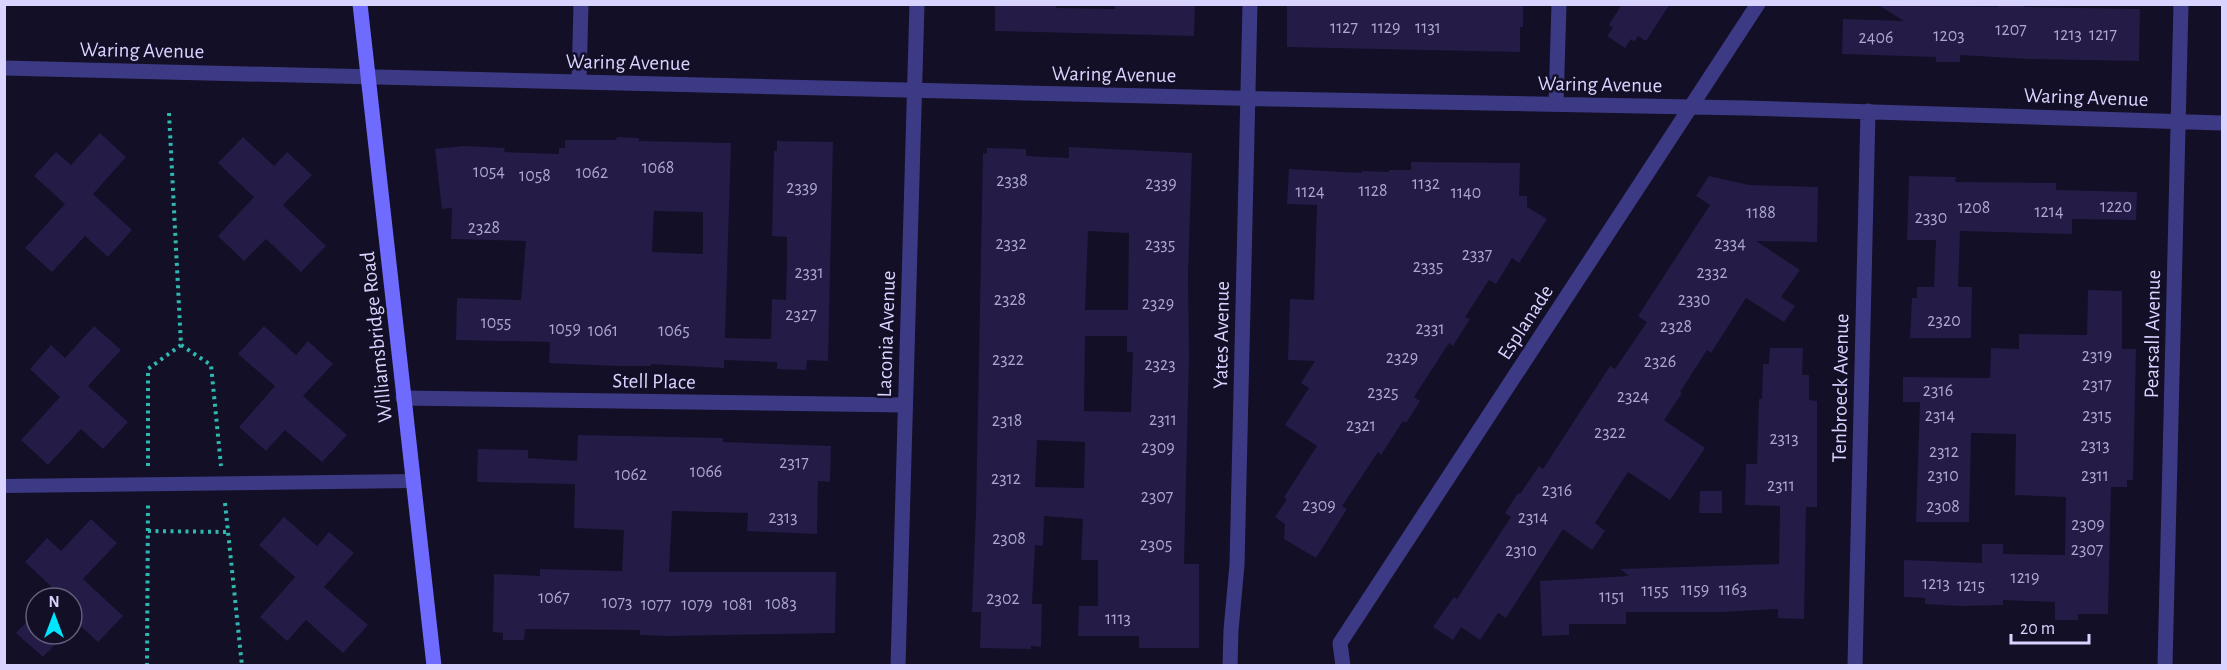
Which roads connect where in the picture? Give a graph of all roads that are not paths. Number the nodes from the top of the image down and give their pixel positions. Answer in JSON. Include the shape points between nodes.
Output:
{"nodes":[{"id":1,"x":360,"y":4,"type":"edge"},
{"id":2,"x":581,"y":4,"type":"edge"},
{"id":3,"x":916,"y":4,"type":"edge"},
{"id":4,"x":1250,"y":4,"type":"edge"},
{"id":5,"x":1559,"y":4,"type":"edge"},
{"id":6,"x":1758,"y":4,"type":"edge"},
{"id":7,"x":2181,"y":4,"type":"edge"},
{"id":8,"x":4,"y":68,"type":"edge"},
{"id":9,"x":369,"y":77,"type":"junction"},
{"id":10,"x":579,"y":82,"type":"junction"},
{"id":11,"x":914,"y":90,"type":"junction"},
{"id":12,"x":1248,"y":98,"type":"junction"},
{"id":13,"x":1556,"y":104,"type":"junction"},
{"id":14,"x":1690,"y":107,"type":"junction"},
{"id":15,"x":1868,"y":111,"type":"junction"},
{"id":16,"x":2178,"y":121,"type":"junction"},
{"id":17,"x":2223,"y":123,"type":"edge"},
{"id":18,"x":403,"y":398,"type":"junction"},
{"id":19,"x":905,"y":405,"type":"junction"},
{"id":20,"x":413,"y":481,"type":"junction"},
{"id":21,"x":4,"y":486,"type":"edge"},
{"id":22,"x":434,"y":666,"type":"edge"},
{"id":23,"x":898,"y":666,"type":"edge"},
{"id":24,"x":1230,"y":666,"type":"edge"},
{"id":25,"x":1343,"y":666,"type":"edge"},
{"id":26,"x":1855,"y":666,"type":"edge"},
{"id":27,"x":2165,"y":666,"type":"edge"}],
"edges":[{"from":1,"to":9,"type":"main road","name":"Williamsbridge Road"},
{"from":2,"to":10,"type":"street"},
{"from":3,"to":11,"type":"street","name":"Laconia Avenue"},
{"from":4,"to":12,"type":"street","name":"Yates Avenue"},
{"from":5,"to":13,"type":"street"},
{"from":6,"to":14,"type":"street","name":"Esplanade"},
{"from":7,"to":16,"type":"street","name":"Pearsall Avenue"},
{"from":8,"to":9,"type":"street","name":"Waring Avenue"},
{"from":9,"to":10,"type":"street","name":"Waring Avenue"},
{"from":9,"to":18,"type":"main road","name":"Williamsbridge Road"},
{"from":10,"to":11,"type":"street","name":"Waring Avenue"},
{"from":11,"to":12,"type":"street","name":"Waring Avenue"},
{"from":11,"to":19,"type":"street","name":"Laconia Avenue"},
{"from":12,"to":13,"type":"street","name":"Waring Avenue"},
{"from":12,"to":24,"type":"street","name":"Yates Avenue","via":[[1237,565]]},
{"from":13,"to":14,"type":"street","name":"Waring Avenue"},
{"from":14,"to":15,"type":"street","name":"Waring Avenue"},
{"from":14,"to":25,"type":"street","name":"Esplanade","via":[[1340,643]]},
{"from":15,"to":16,"type":"street","name":"Waring Avenue"},
{"from":15,"to":26,"type":"street","name":"Tenbroeck Avenue"},
{"from":16,"to":17,"type":"street","name":"Waring Avenue"},
{"from":16,"to":27,"type":"street","name":"Pearsall Avenue"},
{"from":18,"to":19,"type":"street","name":"Stell Place"},
{"from":18,"to":20,"type":"main road","name":"Williamsbridge Road"},
{"from":19,"to":23,"type":"street","name":"Laconia Avenue"},
{"from":20,"to":21,"type":"lane"},
{"from":20,"to":22,"type":"main road","name":"Williamsbridge Road"}]}
